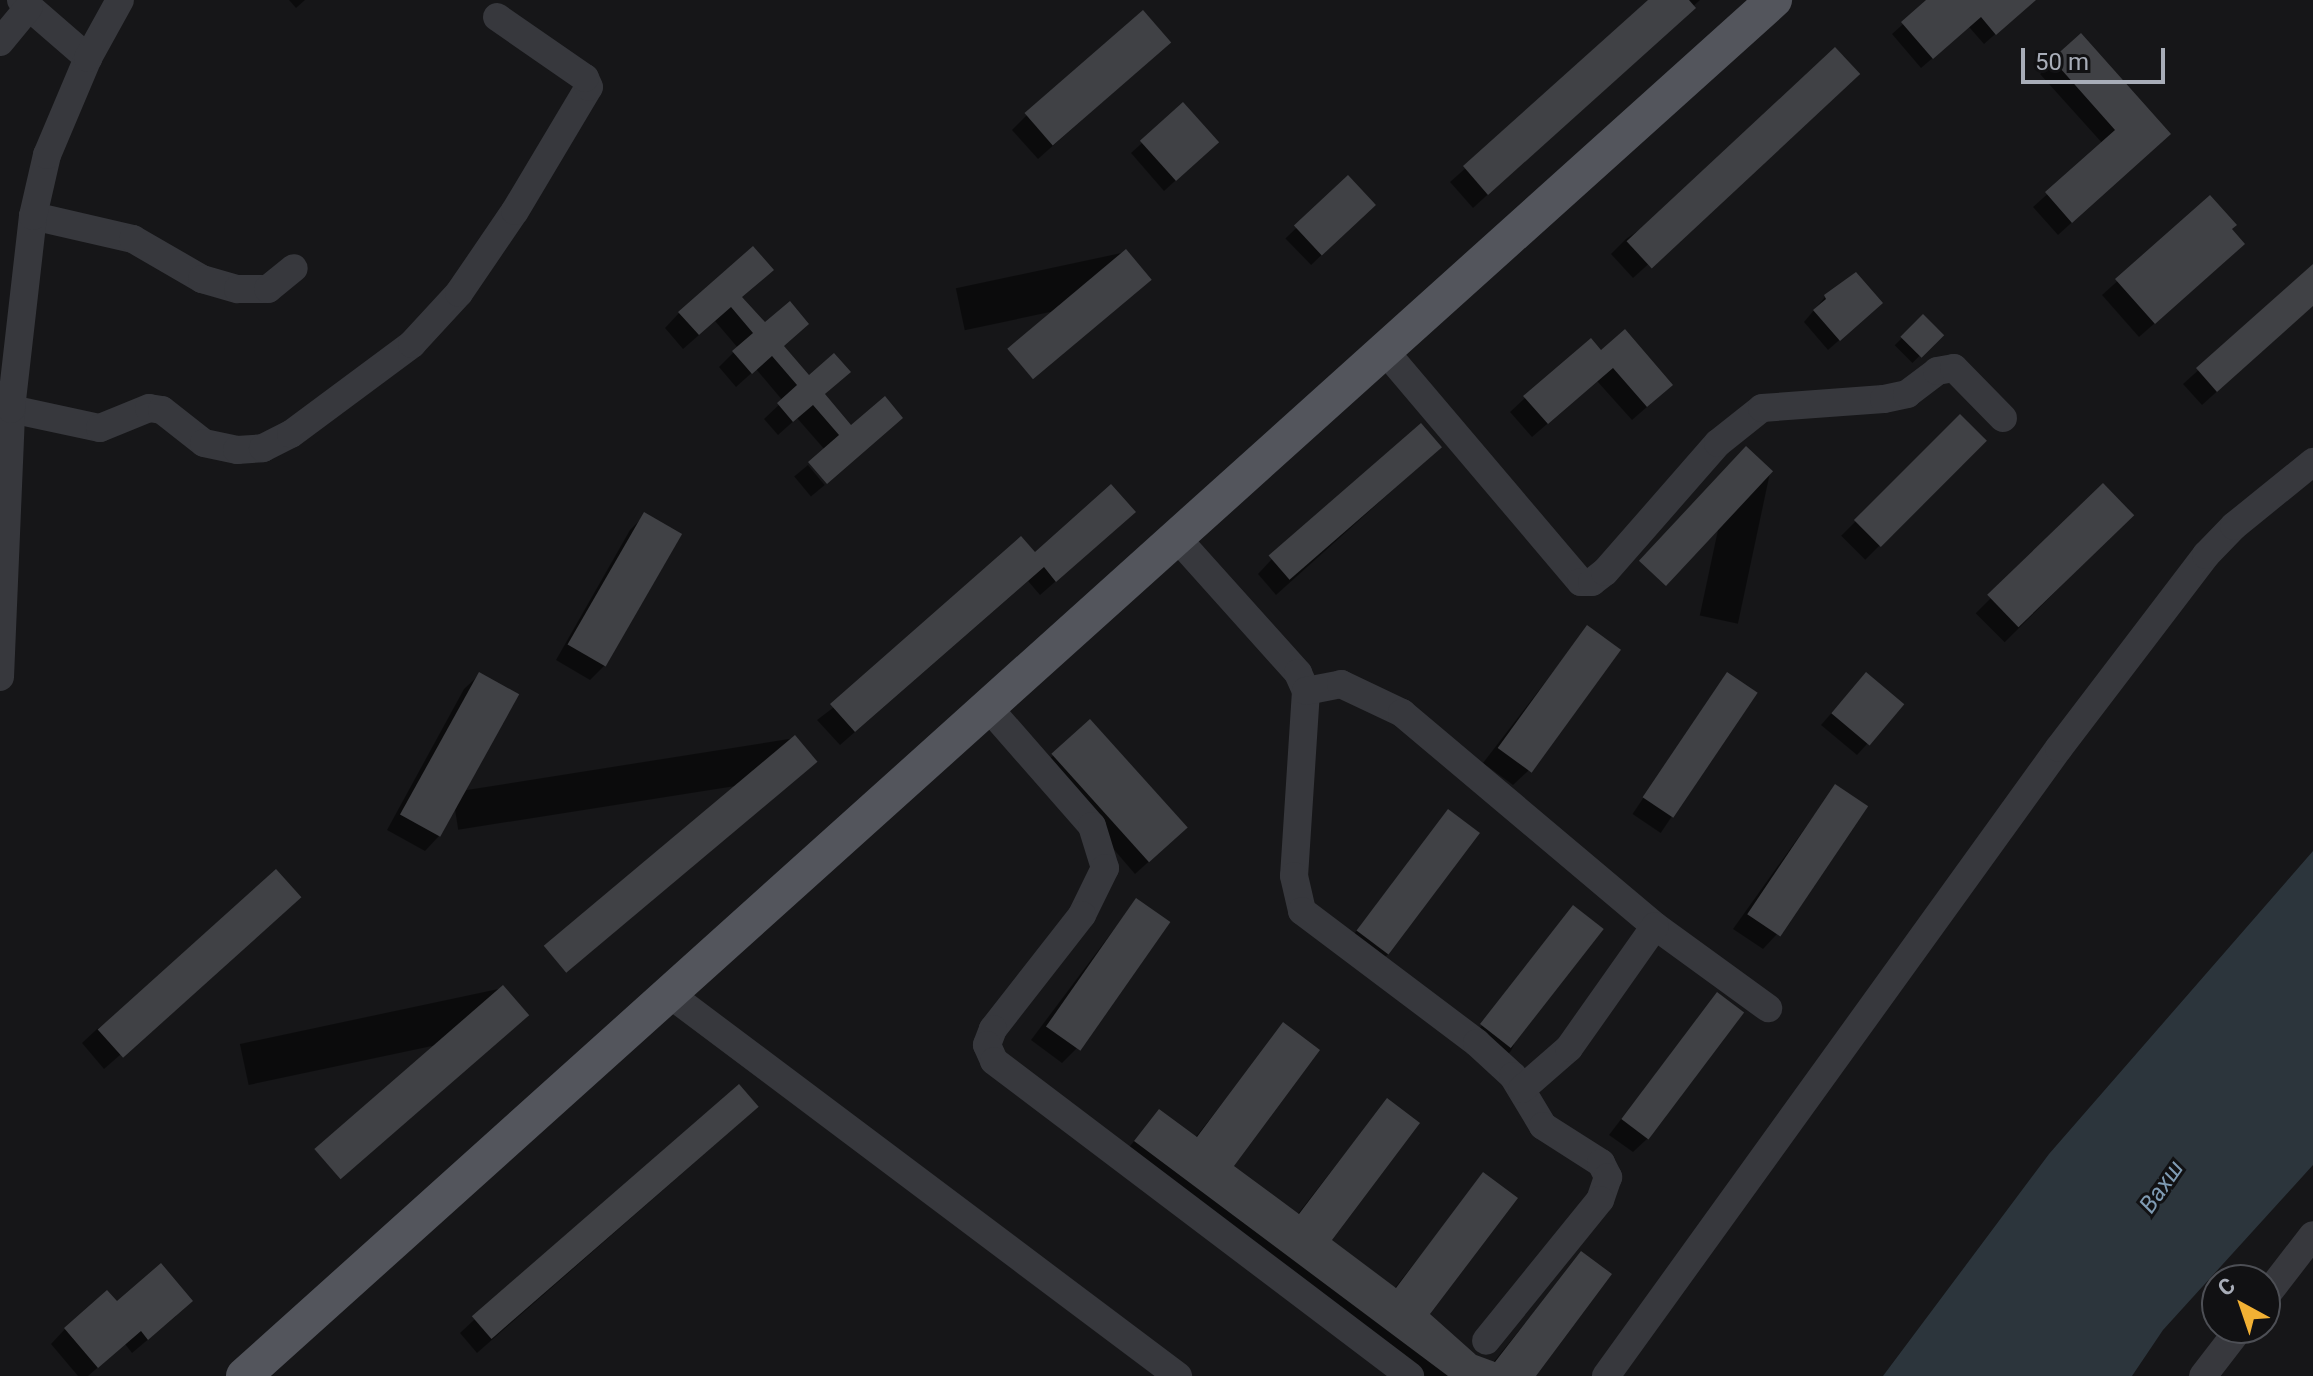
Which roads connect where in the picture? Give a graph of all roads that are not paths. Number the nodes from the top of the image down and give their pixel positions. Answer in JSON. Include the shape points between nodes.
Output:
{"nodes":[{"id":1,"x":120,"y":0,"type":"edge"},
{"id":2,"x":1774,"y":0,"type":"edge"},
{"id":3,"x":25,"y":4,"type":"edge"},
{"id":4,"x":497,"y":17,"type":"dead end"},
{"id":5,"x":0,"y":42,"type":"edge"},
{"id":6,"x":88,"y":58,"type":"junction"},
{"id":7,"x":33,"y":216,"type":"junction"},
{"id":8,"x":294,"y":268,"type":"dead end"},
{"id":9,"x":10,"y":339,"type":"edge"},
{"id":10,"x":1384,"y":350,"type":"junction"},
{"id":11,"x":11,"y":409,"type":"junction"},
{"id":12,"x":2003,"y":418,"type":"dead end"},
{"id":13,"x":2313,"y":462,"type":"edge"},
{"id":14,"x":1176,"y":537,"type":"junction"},
{"id":15,"x":0,"y":677,"type":"edge"},
{"id":16,"x":1306,"y":691,"type":"junction"},
{"id":17,"x":987,"y":706,"type":"junction"},
{"id":18,"x":1655,"y":926,"type":"junction"},
{"id":19,"x":668,"y":993,"type":"junction"},
{"id":20,"x":1768,"y":1008,"type":"dead end"},
{"id":21,"x":1522,"y":1089,"type":"junction"},
{"id":22,"x":2313,"y":1235,"type":"edge"},
{"id":23,"x":2281,"y":1276,"type":"edge"},
{"id":24,"x":1486,"y":1341,"type":"dead end"},
{"id":25,"x":2228,"y":1344,"type":"edge"},
{"id":26,"x":244,"y":1376,"type":"edge"},
{"id":27,"x":1178,"y":1376,"type":"edge"},
{"id":28,"x":1410,"y":1376,"type":"edge"},
{"id":29,"x":1606,"y":1376,"type":"edge"},
{"id":30,"x":2203,"y":1376,"type":"edge"}],
"edges":[{"from":1,"to":6,"type":"street"},
{"from":2,"to":10,"type":"main road"},
{"from":3,"to":5,"type":"street"},
{"from":3,"to":6,"type":"street"},
{"from":4,"to":11,"type":"street","via":[[585,78],[589,87],[467,281],[412,344],[291,434],[263,448],[237,450],[204,443],[162,410],[149,408],[100,428]]},
{"from":6,"to":7,"type":"street","via":[[47,155]]},
{"from":7,"to":8,"type":"street","via":[[133,239],[202,279],[238,289],[268,289]]},
{"from":7,"to":9,"type":"street"},
{"from":9,"to":11,"type":"street"},
{"from":10,"to":12,"type":"street","via":[[1581,582],[1592,582],[1605,572],[1718,443],[1762,408],[1895,396],[1937,371],[1954,368]]},
{"from":10,"to":14,"type":"main road"},
{"from":11,"to":15,"type":"street"},
{"from":13,"to":29,"type":"street","via":[[2206,555],[2059,748]]},
{"from":14,"to":16,"type":"street","via":[[1298,673]]},
{"from":14,"to":17,"type":"main road"},
{"from":16,"to":18,"type":"street","via":[[1341,684],[1402,713]]},
{"from":16,"to":21,"type":"street","via":[[1294,876],[1302,911],[1477,1043]]},
{"from":17,"to":19,"type":"main road"},
{"from":17,"to":28,"type":"street","via":[[1092,826],[1105,868],[1082,915],[993,1029],[987,1045],[994,1061]]},
{"from":18,"to":20,"type":"street"},
{"from":18,"to":21,"type":"street","via":[[1569,1048]]},
{"from":19,"to":26,"type":"main road"},
{"from":19,"to":27,"type":"street"},
{"from":21,"to":24,"type":"street","via":[[1543,1126],[1601,1163],[1608,1177],[1600,1200]]},
{"from":22,"to":23,"type":"street"},
{"from":25,"to":30,"type":"street"}]}
